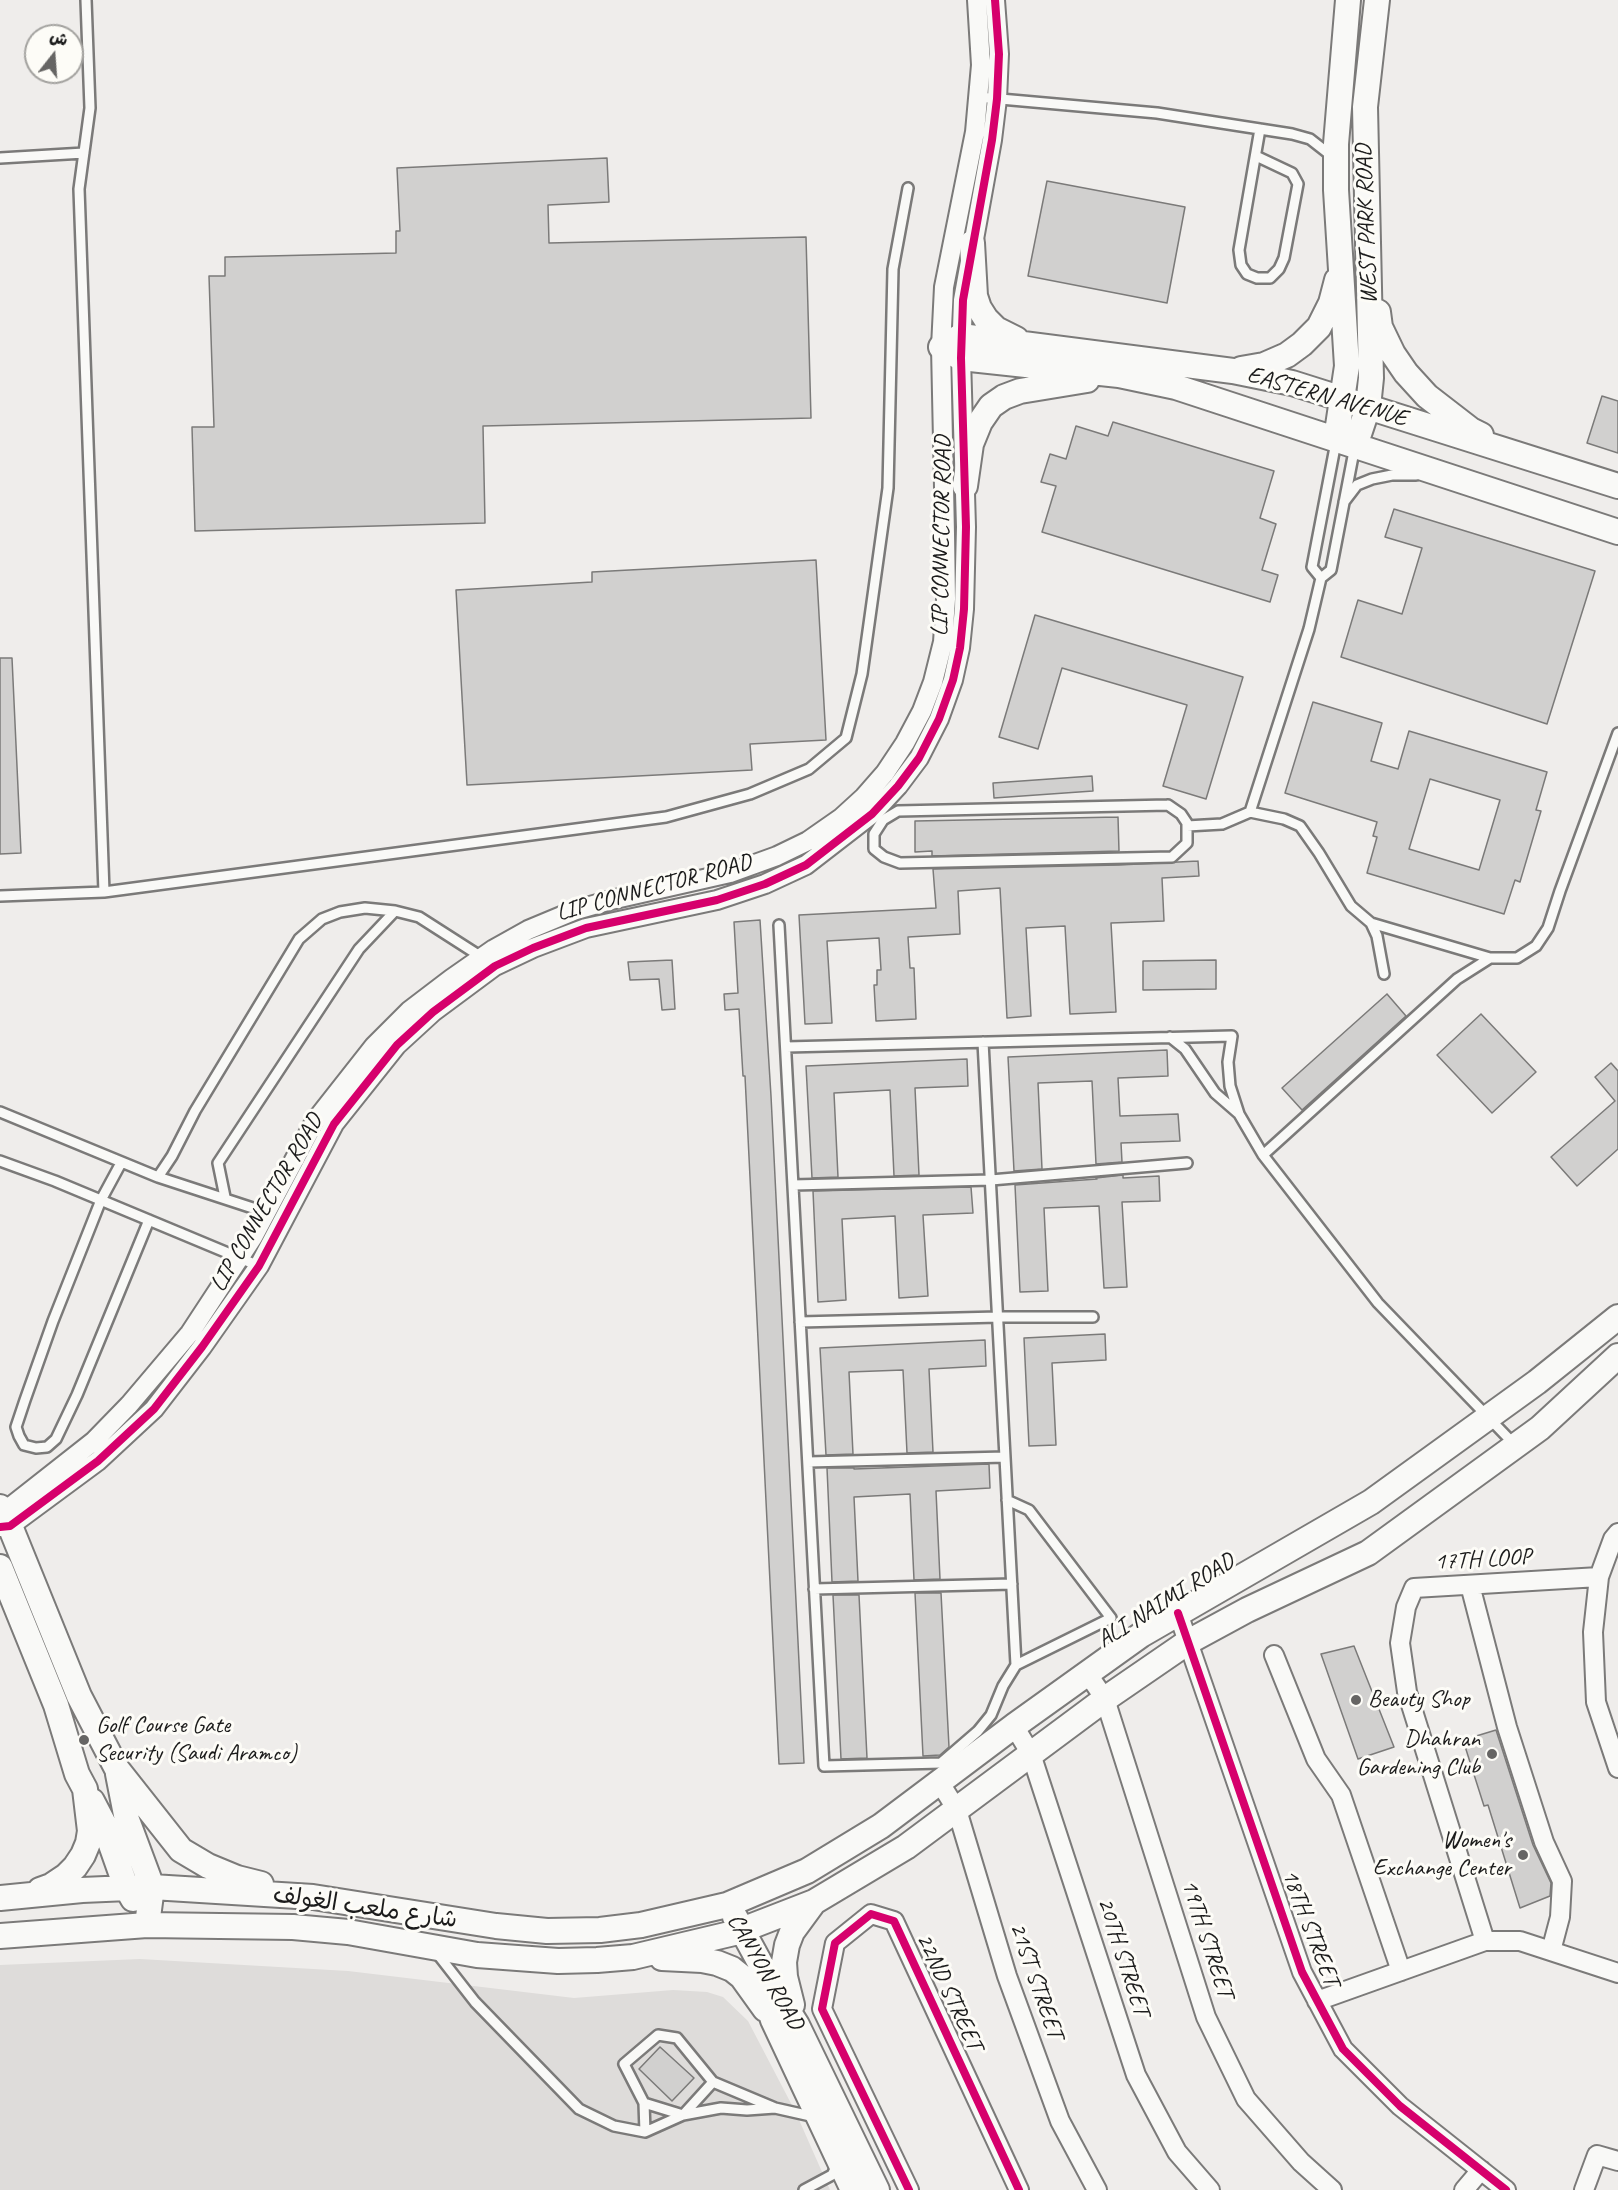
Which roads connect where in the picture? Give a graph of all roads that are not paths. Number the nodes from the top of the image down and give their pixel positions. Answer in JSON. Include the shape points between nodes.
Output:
{"nodes":[{"id":1,"x":86,"y":0,"type":"edge"},
{"id":2,"x":977,"y":0,"type":"edge"},
{"id":3,"x":995,"y":0,"type":"edge"},
{"id":4,"x":1348,"y":0,"type":"edge"},
{"id":5,"x":1377,"y":0,"type":"edge"},
{"id":6,"x":978,"y":97,"type":"junction"},
{"id":7,"x":997,"y":99,"type":"junction"},
{"id":8,"x":1260,"y":129,"type":"junction"},
{"id":9,"x":84,"y":153,"type":"junction"},
{"id":10,"x":1256,"y":156,"type":"junction"},
{"id":11,"x":0,"y":158,"type":"edge"},
{"id":12,"x":1336,"y":159,"type":"junction"},
{"id":13,"x":908,"y":188,"type":"dead end"},
{"id":14,"x":972,"y":243,"type":"junction"},
{"id":15,"x":1341,"y":260,"type":"junction"},
{"id":16,"x":1369,"y":264,"type":"junction"},
{"id":17,"x":1029,"y":344,"type":"junction"},
{"id":18,"x":954,"y":347,"type":"junction"},
{"id":19,"x":1233,"y":370,"type":"junction"},
{"id":20,"x":1119,"y":375,"type":"junction"},
{"id":21,"x":1343,"y":399,"type":"junction"},
{"id":22,"x":1368,"y":407,"type":"junction"},
{"id":23,"x":1345,"y":443,"type":"junction"},
{"id":24,"x":1521,"y":456,"type":"junction"},
{"id":25,"x":1442,"y":475,"type":"junction"},
{"id":26,"x":965,"y":486,"type":"junction"},
{"id":27,"x":1618,"y":486,"type":"edge"},
{"id":28,"x":1342,"y":504,"type":"junction"},
{"id":29,"x":1618,"y":532,"type":"edge"},
{"id":30,"x":1321,"y":578,"type":"junction"},
{"id":31,"x":1618,"y":733,"type":"edge"},
{"id":32,"x":898,"y":786,"type":"junction"},
{"id":33,"x":898,"y":811,"type":"junction"},
{"id":34,"x":1250,"y":812,"type":"junction"},
{"id":35,"x":1187,"y":826,"type":"junction"},
{"id":36,"x":104,"y":892,"type":"junction"},
{"id":37,"x":0,"y":896,"type":"edge"},
{"id":38,"x":395,"y":911,"type":"junction"},
{"id":39,"x":1371,"y":923,"type":"junction"},
{"id":40,"x":779,"y":925,"type":"dead end"},
{"id":41,"x":1490,"y":958,"type":"junction"},
{"id":42,"x":488,"y":962,"type":"junction"},
{"id":43,"x":1384,"y":974,"type":"dead end"},
{"id":44,"x":1170,"y":1038,"type":"junction"},
{"id":45,"x":983,"y":1042,"type":"junction"},
{"id":46,"x":786,"y":1047,"type":"junction"},
{"id":47,"x":0,"y":1112,"type":"edge"},
{"id":48,"x":1239,"y":1114,"type":"junction"},
{"id":49,"x":1263,"y":1155,"type":"junction"},
{"id":50,"x":0,"y":1161,"type":"edge"},
{"id":51,"x":121,"y":1163,"type":"junction"},
{"id":52,"x":1187,"y":1163,"type":"dead end"},
{"id":53,"x":158,"y":1177,"type":"junction"},
{"id":54,"x":990,"y":1180,"type":"junction"},
{"id":55,"x":793,"y":1185,"type":"junction"},
{"id":56,"x":225,"y":1197,"type":"junction"},
{"id":57,"x":101,"y":1200,"type":"junction"},
{"id":58,"x":266,"y":1212,"type":"junction"},
{"id":59,"x":284,"y":1218,"type":"junction"},
{"id":60,"x":149,"y":1220,"type":"junction"},
{"id":61,"x":240,"y":1258,"type":"junction"},
{"id":62,"x":258,"y":1266,"type":"junction"},
{"id":63,"x":998,"y":1317,"type":"junction"},
{"id":64,"x":1094,"y":1317,"type":"dead end"},
{"id":65,"x":1618,"y":1317,"type":"edge"},
{"id":66,"x":800,"y":1322,"type":"junction"},
{"id":67,"x":1618,"y":1356,"type":"edge"},
{"id":68,"x":1488,"y":1418,"type":"junction"},
{"id":69,"x":1515,"y":1446,"type":"junction"},
{"id":70,"x":1005,"y":1457,"type":"junction"},
{"id":71,"x":808,"y":1462,"type":"junction"},
{"id":72,"x":1007,"y":1500,"type":"junction"},
{"id":73,"x":3,"y":1517,"type":"edge"},
{"id":74,"x":1618,"y":1533,"type":"edge"},
{"id":75,"x":0,"y":1567,"type":"edge"},
{"id":76,"x":1599,"y":1577,"type":"junction"},
{"id":77,"x":1012,"y":1584,"type":"junction"},
{"id":78,"x":1470,"y":1584,"type":"junction"},
{"id":79,"x":814,"y":1589,"type":"junction"},
{"id":80,"x":1179,"y":1613,"type":"junction"},
{"id":81,"x":1188,"y":1642,"type":"junction"},
{"id":82,"x":1274,"y":1654,"type":"dead end"},
{"id":83,"x":1016,"y":1665,"type":"junction"},
{"id":84,"x":1087,"y":1673,"type":"junction"},
{"id":85,"x":1105,"y":1699,"type":"junction"},
{"id":86,"x":1014,"y":1726,"type":"junction"},
{"id":87,"x":1031,"y":1754,"type":"junction"},
{"id":88,"x":1618,"y":1768,"type":"edge"},
{"id":89,"x":117,"y":1769,"type":"junction"},
{"id":90,"x":940,"y":1783,"type":"junction"},
{"id":91,"x":86,"y":1789,"type":"junction"},
{"id":92,"x":957,"y":1810,"type":"junction"},
{"id":93,"x":126,"y":1887,"type":"junction"},
{"id":94,"x":152,"y":1887,"type":"junction"},
{"id":95,"x":27,"y":1895,"type":"junction"},
{"id":96,"x":313,"y":1897,"type":"junction"},
{"id":97,"x":0,"y":1898,"type":"edge"},
{"id":98,"x":814,"y":1902,"type":"junction"},
{"id":99,"x":727,"y":1905,"type":"junction"},
{"id":100,"x":147,"y":1925,"type":"junction"},
{"id":101,"x":739,"y":1931,"type":"junction"},
{"id":102,"x":0,"y":1936,"type":"edge"},
{"id":103,"x":1485,"y":1941,"type":"junction"},
{"id":104,"x":432,"y":1947,"type":"junction"},
{"id":105,"x":1551,"y":1951,"type":"junction"},
{"id":106,"x":633,"y":1957,"type":"junction"},
{"id":107,"x":1401,"y":1971,"type":"junction"},
{"id":108,"x":1618,"y":1973,"type":"edge"},
{"id":109,"x":1317,"y":2001,"type":"junction"},
{"id":110,"x":773,"y":2020,"type":"junction"},
{"id":111,"x":797,"y":2025,"type":"junction"},
{"id":112,"x":713,"y":2082,"type":"junction"},
{"id":113,"x":644,"y":2103,"type":"junction"},
{"id":114,"x":775,"y":2108,"type":"junction"},
{"id":115,"x":828,"y":2114,"type":"junction"},
{"id":116,"x":683,"y":2115,"type":"junction"},
{"id":117,"x":645,"y":2132,"type":"junction"},
{"id":118,"x":840,"y":2160,"type":"junction"},
{"id":119,"x":1618,"y":2161,"type":"edge"},
{"id":120,"x":1481,"y":2170,"type":"junction"},
{"id":121,"x":804,"y":2190,"type":"edge"},
{"id":122,"x":853,"y":2190,"type":"edge"},
{"id":123,"x":877,"y":2190,"type":"edge"},
{"id":124,"x":909,"y":2190,"type":"edge"},
{"id":125,"x":1019,"y":2190,"type":"edge"},
{"id":126,"x":1097,"y":2190,"type":"edge"},
{"id":127,"x":1210,"y":2190,"type":"edge"},
{"id":128,"x":1332,"y":2190,"type":"edge"},
{"id":129,"x":1464,"y":2190,"type":"edge"},
{"id":130,"x":1506,"y":2190,"type":"edge"},
{"id":131,"x":1584,"y":2190,"type":"edge"}],
"edges":[{"from":1,"to":9,"type":"lane","via":[[90,108]]},
{"from":2,"to":6,"type":"street","name":"LIP CONNECTOR ROAD","via":[[981,65]]},
{"from":3,"to":7,"type":"street","name":"LIP CONNECTOR ROAD"},
{"from":4,"to":12,"type":"main road","name":"WEST PARK ROAD"},
{"from":5,"to":16,"type":"main road","name":"WEST PARK ROAD","via":[[1365,107]]},
{"from":6,"to":7,"type":"lane"},
{"from":6,"to":18,"type":"street","name":"LIP CONNECTOR ROAD","via":[[969,167],[944,287]]},
{"from":7,"to":8,"type":"lane","via":[[1157,113]]},
{"from":7,"to":14,"type":"street","name":"LIP CONNECTOR ROAD"},
{"from":8,"to":10,"type":"lane"},
{"from":8,"to":12,"type":"lane","via":[[1310,139]]},
{"from":9,"to":11,"type":"lane"},
{"from":9,"to":36,"type":"lane","via":[[79,189]]},
{"from":10,"to":10,"type":"lane","via":[[1239,250],[1240,265],[1247,274],[1270,278],[1284,258],[1298,184],[1292,173]]},
{"from":12,"to":15,"type":"main road","name":"WEST PARK ROAD"},
{"from":13,"to":36,"type":"lane","via":[[893,269],[888,488],[862,674],[846,738],[809,770],[750,794],[666,817]]},
{"from":14,"to":17,"type":"main road","name":"EASTERN AVENUE","via":[[975,296],[986,319],[1006,336]]},
{"from":14,"to":18,"type":"street","name":"LIP CONNECTOR ROAD"},
{"from":15,"to":19,"type":"main road","via":[[1331,303],[1319,327],[1287,355]]},
{"from":15,"to":21,"type":"main road","name":"WEST PARK ROAD","via":[[1347,366]]},
{"from":16,"to":22,"type":"main road","name":"WEST PARK ROAD"},
{"from":16,"to":24,"type":"main road","via":[[1380,327],[1406,373],[1426,396],[1471,430]]},
{"from":17,"to":18,"type":"main road","name":"EASTERN AVENUE"},
{"from":17,"to":19,"type":"main road","name":"EASTERN AVENUE"},
{"from":18,"to":20,"type":"main road","name":"EASTERN AVENUE"},
{"from":18,"to":26,"type":"street","name":"LIP CONNECTOR ROAD"},
{"from":18,"to":42,"type":"street","name":"LIP CONNECTOR ROAD","via":[[943,642],[922,711],[885,773],[841,818],[777,856],[730,873],[576,910],[528,930]]},
{"from":19,"to":21,"type":"main road","name":"EASTERN AVENUE"},
{"from":20,"to":23,"type":"main road","name":"EASTERN AVENUE","via":[[1176,387]]},
{"from":20,"to":26,"type":"main road","name":"EASTERN AVENUE","via":[[1020,391],[991,406],[971,444]]},
{"from":21,"to":22,"type":"main road","name":"EASTERN AVENUE"},
{"from":21,"to":23,"type":"main road","name":"WEST PARK ROAD"},
{"from":22,"to":23,"type":"main road","name":"WEST PARK ROAD"},
{"from":22,"to":24,"type":"main road","name":"EASTERN AVENUE"},
{"from":23,"to":25,"type":"main road","name":"EASTERN AVENUE"},
{"from":23,"to":28,"type":"lane"},
{"from":23,"to":30,"type":"lane","via":[[1312,567]]},
{"from":24,"to":27,"type":"main road","name":"EASTERN AVENUE"},
{"from":25,"to":28,"type":"lane","via":[[1372,478],[1357,485]]},
{"from":25,"to":29,"type":"main road","name":"EASTERN AVENUE"},
{"from":26,"to":32,"type":"street","name":"LIP CONNECTOR ROAD","via":[[964,609],[953,681],[919,758]]},
{"from":28,"to":30,"type":"lane","via":[[1331,570]]},
{"from":30,"to":34,"type":"lane","via":[[1309,629]]},
{"from":31,"to":41,"type":"lane","via":[[1548,928],[1536,946],[1517,958]]},
{"from":32,"to":33,"type":"lane"},
{"from":32,"to":42,"type":"street","name":"LIP CONNECTOR ROAD","via":[[872,814],[830,848],[807,865],[765,885],[717,900],[586,928]]},
{"from":33,"to":35,"type":"lane","via":[[1168,805],[1181,814]]},
{"from":33,"to":35,"type":"lane","via":[[883,820],[874,834],[874,849],[900,863],[1172,858],[1187,843]]},
{"from":34,"to":35,"type":"lane","via":[[1222,824]]},
{"from":34,"to":39,"type":"lane","via":[[1300,826],[1351,906]]},
{"from":36,"to":37,"type":"lane"},
{"from":38,"to":42,"type":"lane","via":[[419,917]]},
{"from":38,"to":53,"type":"lane","via":[[365,908],[340,912],[322,919],[299,939]]},
{"from":38,"to":56,"type":"lane","via":[[359,949],[218,1163]]},
{"from":39,"to":41,"type":"lane"},
{"from":39,"to":43,"type":"lane"},
{"from":40,"to":46,"type":"lane"},
{"from":41,"to":49,"type":"lane","via":[[1457,979]]},
{"from":42,"to":58,"type":"street","name":"LIP CONNECTOR ROAD","via":[[409,1011],[374,1046],[315,1121]]},
{"from":42,"to":59,"type":"street","name":"LIP CONNECTOR ROAD","via":[[397,1045],[367,1081],[334,1124]]},
{"from":44,"to":45,"type":"lane"},
{"from":44,"to":48,"type":"lane","via":[[1185,1049],[1215,1093]]},
{"from":44,"to":48,"type":"lane","via":[[1232,1036],[1230,1086]]},
{"from":45,"to":46,"type":"lane"},
{"from":45,"to":54,"type":"lane"},
{"from":46,"to":55,"type":"lane"},
{"from":47,"to":51,"type":"lane"},
{"from":48,"to":49,"type":"lane"},
{"from":49,"to":68,"type":"lane","via":[[1378,1303]]},
{"from":50,"to":57,"type":"lane"},
{"from":51,"to":53,"type":"lane"},
{"from":51,"to":57,"type":"lane"},
{"from":52,"to":54,"type":"lane"},
{"from":53,"to":56,"type":"lane"},
{"from":54,"to":55,"type":"lane"},
{"from":54,"to":63,"type":"lane"},
{"from":55,"to":66,"type":"lane"},
{"from":56,"to":58,"type":"lane"},
{"from":57,"to":60,"type":"lane"},
{"from":57,"to":60,"type":"lane","via":[[16,1426],[24,1445],[47,1447],[56,1439]]},
{"from":58,"to":59,"type":"lane"},
{"from":58,"to":61,"type":"street","name":"LIP CONNECTOR ROAD"},
{"from":59,"to":62,"type":"street","name":"LIP CONNECTOR ROAD"},
{"from":60,"to":61,"type":"lane"},
{"from":61,"to":62,"type":"lane"},
{"from":61,"to":73,"type":"street","name":"LIP CONNECTOR ROAD","via":[[190,1334],[129,1406],[94,1441]]},
{"from":62,"to":73,"type":"street","name":"LIP CONNECTOR ROAD","via":[[154,1409],[98,1461]]},
{"from":63,"to":64,"type":"lane"},
{"from":63,"to":66,"type":"lane"},
{"from":63,"to":70,"type":"lane"},
{"from":65,"to":68,"type":"main road","name":"ALI NAIMI ROAD"},
{"from":66,"to":71,"type":"lane"},
{"from":67,"to":69,"type":"main road","name":"ALI NAIMI ROAD"},
{"from":68,"to":69,"type":"lane"},
{"from":68,"to":80,"type":"main road","name":"ALI NAIMI ROAD","via":[[1371,1502]]},
{"from":69,"to":81,"type":"main road","name":"ALI NAIMI ROAD","via":[[1368,1553]]},
{"from":70,"to":71,"type":"lane"},
{"from":70,"to":72,"type":"lane"},
{"from":71,"to":79,"type":"lane"},
{"from":72,"to":77,"type":"lane"},
{"from":72,"to":83,"type":"lane","via":[[1029,1510],[1111,1618]]},
{"from":73,"to":89,"type":"main road","via":[[79,1696]]},
{"from":74,"to":76,"type":"street"},
{"from":75,"to":91,"type":"main road"},
{"from":76,"to":78,"type":"street","name":"17TH LOOP"},
{"from":76,"to":88,"type":"street","via":[[1593,1632],[1596,1702]]},
{"from":77,"to":79,"type":"lane"},
{"from":77,"to":83,"type":"lane"},
{"from":78,"to":103,"type":"street","name":"17TH LOOP","via":[[1414,1588],[1406,1607],[1400,1643],[1407,1692]]},
{"from":78,"to":105,"type":"street","via":[[1507,1727],[1544,1842],[1562,1881],[1560,1917]]},
{"from":79,"to":83,"type":"lane","via":[[824,1766],[941,1763],[991,1715]]},
{"from":80,"to":81,"type":"street","name":"18TH STREET"},
{"from":80,"to":84,"type":"main road","name":"ALI NAIMI ROAD"},
{"from":81,"to":85,"type":"main road","name":"ALI NAIMI ROAD"},
{"from":81,"to":109,"type":"street","name":"18TH STREET","via":[[1302,1972]]},
{"from":82,"to":107,"type":"street","via":[[1316,1759],[1341,1795]]},
{"from":84,"to":85,"type":"street","name":"19TH STREET"},
{"from":84,"to":86,"type":"main road","name":"ALI NAIMI ROAD"},
{"from":85,"to":87,"type":"main road","name":"ALI NAIMI ROAD"},
{"from":85,"to":128,"type":"street","name":"19TH STREET","via":[[1206,2017],[1246,2098],[1301,2162]]},
{"from":86,"to":87,"type":"street","name":"20TH STREET"},
{"from":86,"to":90,"type":"main road","name":"ALI NAIMI ROAD"},
{"from":87,"to":92,"type":"main road","name":"ALI NAIMI ROAD"},
{"from":87,"to":127,"type":"street","name":"20TH STREET","via":[[1136,2075],[1177,2152]]},
{"from":89,"to":94,"type":"main road","via":[[127,1820]]},
{"from":89,"to":96,"type":"main road","via":[[182,1850],[237,1878]]},
{"from":90,"to":92,"type":"street","name":"21ST STREET"},
{"from":90,"to":99,"type":"main road","name":"ALI NAIMI ROAD","via":[[881,1826],[807,1871]]},
{"from":91,"to":93,"type":"main road","via":[[103,1822]]},
{"from":91,"to":95,"type":"main road","via":[[90,1831],[83,1855],[66,1876]]},
{"from":92,"to":98,"type":"main road","name":"ALI NAIMI ROAD","via":[[906,1847]]},
{"from":92,"to":126,"type":"street","name":"21ST STREET","via":[[1007,1976],[1051,2098]]},
{"from":93,"to":94,"type":"main road","name":"شارع ملعب الغولف"},
{"from":93,"to":95,"type":"main road","name":"شارع ملعب الغولف"},
{"from":93,"to":100,"type":"main road"},
{"from":94,"to":96,"type":"main road","name":"شارع ملعب الغولف"},
{"from":94,"to":100,"type":"main road"},
{"from":95,"to":97,"type":"main road","name":"شارع ملعب الغولف"},
{"from":96,"to":99,"type":"main road","name":"شارع ملعب الغولف","via":[[495,1926],[547,1930],[600,1930]]},
{"from":98,"to":101,"type":"main road","name":"ALI NAIMI ROAD"},
{"from":98,"to":111,"type":"main road","via":[[792,1932],[784,1962]]},
{"from":99,"to":101,"type":"main road","name":"CANYON ROAD"},
{"from":100,"to":102,"type":"main road","name":"شارع ملعب الغولف"},
{"from":100,"to":104,"type":"main road","name":"شارع ملعب الغولف","via":[[293,1927]]},
{"from":101,"to":106,"type":"main road","name":"ALI NAIMI ROAD"},
{"from":101,"to":110,"type":"main road","name":"CANYON ROAD"},
{"from":101,"to":111,"type":"main road","name":"CANYON ROAD"},
{"from":103,"to":105,"type":"street","via":[[1520,1941]]},
{"from":103,"to":107,"type":"street"},
{"from":104,"to":106,"type":"main road","name":"شارع ملعب الغولف","via":[[514,1960]]},
{"from":104,"to":117,"type":"lane","via":[[476,2002],[579,2109],[614,2126]]},
{"from":105,"to":108,"type":"street"},
{"from":106,"to":110,"type":"main road","via":[[702,1960],[732,1969]]},
{"from":107,"to":109,"type":"street"},
{"from":109,"to":120,"type":"street","name":"18TH STREET","via":[[1343,2049],[1400,2106]]},
{"from":110,"to":115,"type":"main road","name":"CANYON ROAD"},
{"from":111,"to":115,"type":"main road","name":"CANYON ROAD"},
{"from":112,"to":113,"type":"lane","via":[[677,2038],[658,2035],[624,2064]]},
{"from":112,"to":114,"type":"lane"},
{"from":112,"to":116,"type":"lane"},
{"from":113,"to":116,"type":"lane"},
{"from":113,"to":117,"type":"lane"},
{"from":114,"to":115,"type":"lane"},
{"from":114,"to":116,"type":"lane","via":[[721,2108]]},
{"from":115,"to":118,"type":"main road","name":"CANYON ROAD"},
{"from":115,"to":123,"type":"main road","name":"CANYON ROAD"},
{"from":116,"to":117,"type":"lane"},
{"from":118,"to":121,"type":"lane","via":[[832,2175]]},
{"from":118,"to":122,"type":"main road","name":"CANYON ROAD"},
{"from":119,"to":131,"type":"street","via":[[1597,2155]]},
{"from":120,"to":129,"type":"street"},
{"from":120,"to":130,"type":"street","name":"18TH STREET"},
{"from":124,"to":125,"type":"street","name":"22ND STREET","via":[[822,2009],[835,1943],[871,1914],[894,1922]]}]}
